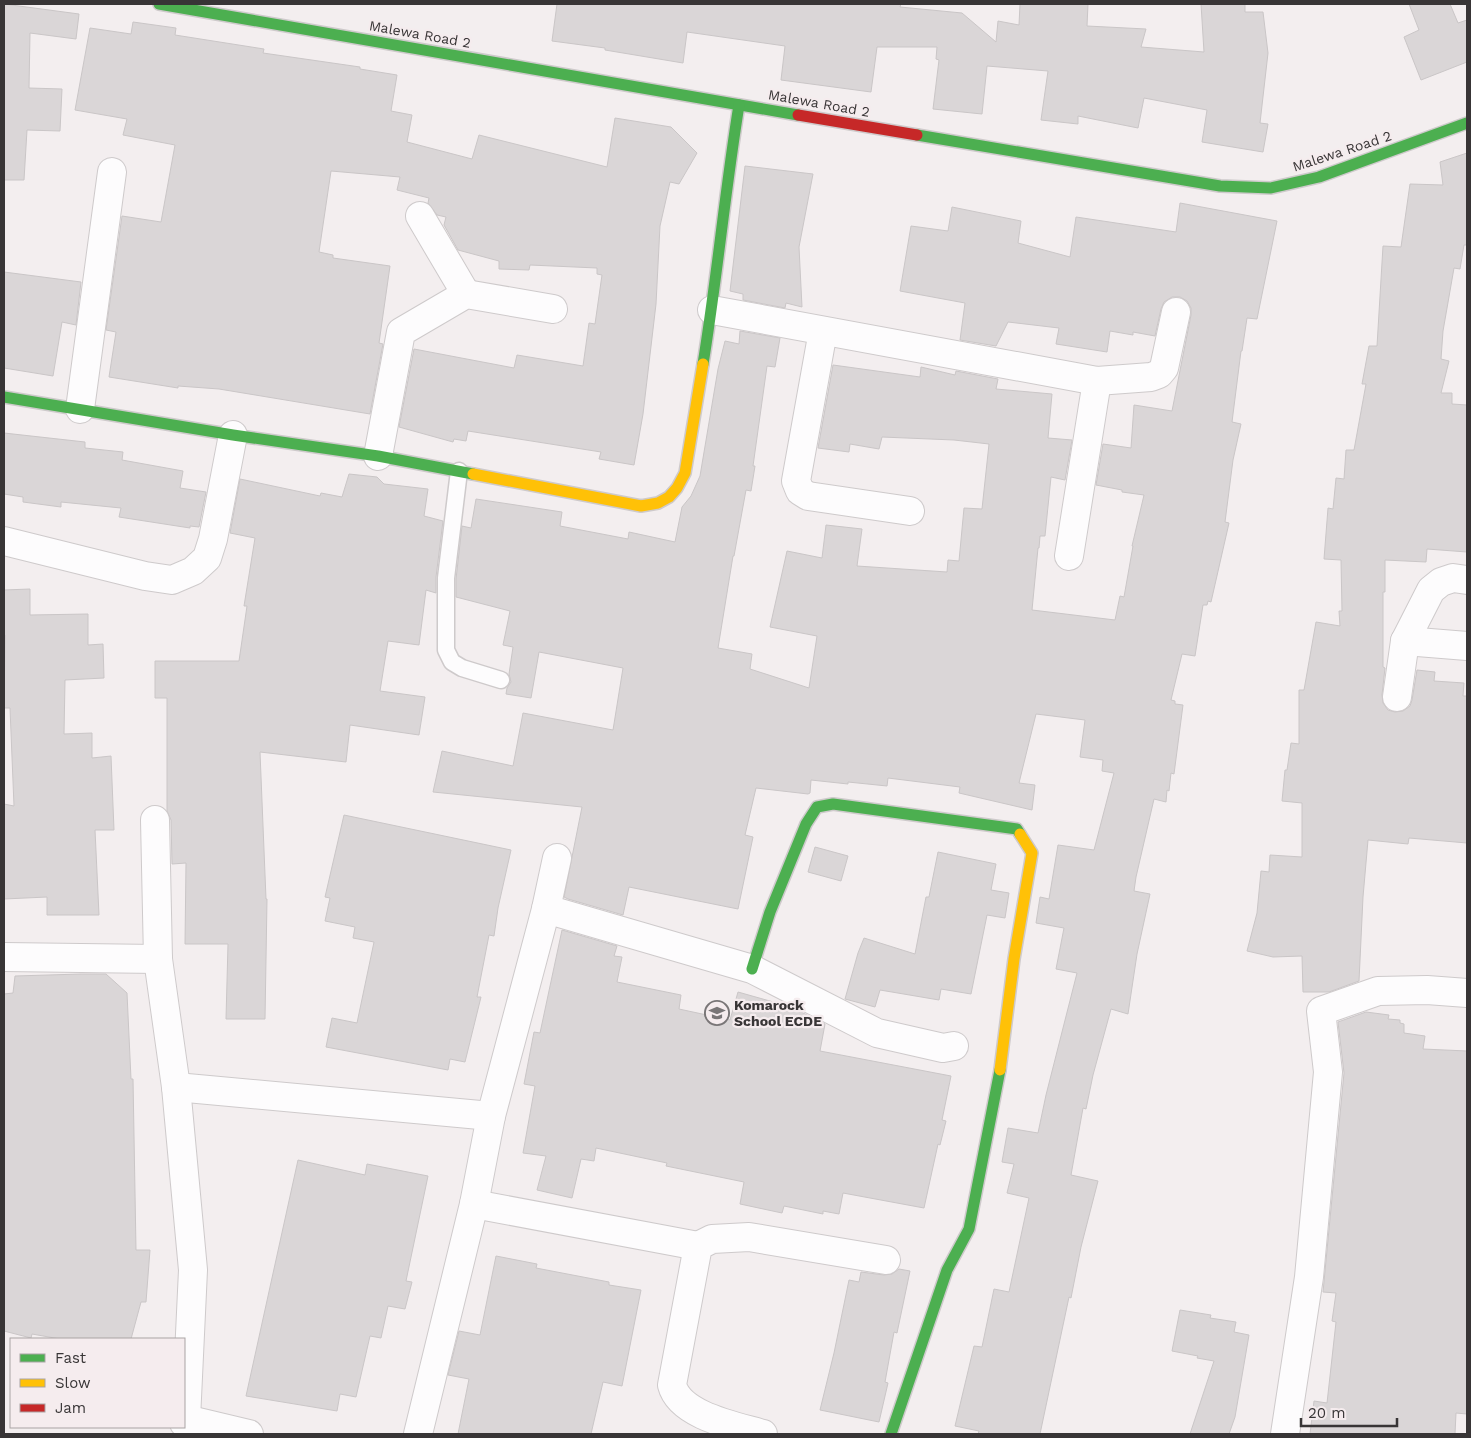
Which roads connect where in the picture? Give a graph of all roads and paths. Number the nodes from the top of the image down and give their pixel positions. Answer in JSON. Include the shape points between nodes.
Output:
{"nodes":[{"id":1,"x":159,"y":4,"type":"edge"},
{"id":2,"x":739,"y":105,"type":"junction"},
{"id":3,"x":1467,"y":123,"type":"edge"},
{"id":4,"x":112,"y":172,"type":"dead end"},
{"id":5,"x":420,"y":216,"type":"dead end"},
{"id":6,"x":466,"y":294,"type":"junction"},
{"id":7,"x":553,"y":308,"type":"dead end"},
{"id":8,"x":712,"y":310,"type":"junction"},
{"id":9,"x":1176,"y":312,"type":"dead end"},
{"id":10,"x":823,"y":331,"type":"junction"},
{"id":11,"x":1097,"y":381,"type":"junction"},
{"id":12,"x":4,"y":397,"type":"edge"},
{"id":13,"x":80,"y":409,"type":"junction"},
{"id":14,"x":233,"y":435,"type":"junction"},
{"id":15,"x":378,"y":456,"type":"junction"},
{"id":16,"x":459,"y":471,"type":"junction"},
{"id":17,"x":910,"y":511,"type":"dead end"},
{"id":18,"x":4,"y":541,"type":"edge"},
{"id":19,"x":1069,"y":556,"type":"dead end"},
{"id":20,"x":1467,"y":580,"type":"edge"},
{"id":21,"x":1405,"y":641,"type":"junction"},
{"id":22,"x":1467,"y":646,"type":"edge"},
{"id":23,"x":501,"y":680,"type":"dead end"},
{"id":24,"x":1397,"y":697,"type":"dead end"},
{"id":25,"x":155,"y":820,"type":"dead end"},
{"id":26,"x":556,"y":858,"type":"dead end"},
{"id":27,"x":546,"y":909,"type":"junction"},
{"id":28,"x":4,"y":957,"type":"edge"},
{"id":29,"x":158,"y":959,"type":"junction"},
{"id":30,"x":752,"y":969,"type":"junction"},
{"id":31,"x":1467,"y":993,"type":"edge"},
{"id":32,"x":954,"y":1046,"type":"dead end"},
{"id":33,"x":176,"y":1087,"type":"junction"},
{"id":34,"x":491,"y":1116,"type":"junction"},
{"id":35,"x":474,"y":1204,"type":"junction"},
{"id":36,"x":698,"y":1246,"type":"junction"},
{"id":37,"x":886,"y":1260,"type":"dead end"},
{"id":38,"x":185,"y":1395,"type":"edge"},
{"id":39,"x":185,"y":1426,"type":"edge"},
{"id":40,"x":249,"y":1434,"type":"edge"},
{"id":41,"x":418,"y":1434,"type":"edge"},
{"id":42,"x":763,"y":1434,"type":"edge"},
{"id":43,"x":891,"y":1434,"type":"edge"},
{"id":44,"x":1285,"y":1434,"type":"edge"}],
"edges":[{"from":1,"to":2,"type":"street","name":"Malewa Road 2"},
{"from":2,"to":3,"type":"street","name":"Malewa Road 2","via":[[1220,186],[1271,188],[1319,177]]},
{"from":2,"to":8,"type":"street"},
{"from":4,"to":13,"type":"street"},
{"from":5,"to":6,"type":"street"},
{"from":6,"to":7,"type":"street"},
{"from":6,"to":15,"type":"street","via":[[402,332]]},
{"from":8,"to":10,"type":"street"},
{"from":8,"to":16,"type":"street","via":[[685,473],[677,491],[660,504],[641,506],[615,502]]},
{"from":9,"to":11,"type":"street","via":[[1164,368],[1159,374]]},
{"from":10,"to":11,"type":"street"},
{"from":10,"to":17,"type":"street","via":[[796,481],[800,491],[808,496]]},
{"from":11,"to":19,"type":"street"},
{"from":12,"to":13,"type":"street"},
{"from":13,"to":14,"type":"street"},
{"from":14,"to":15,"type":"street"},
{"from":14,"to":18,"type":"street","via":[[213,539],[207,558],[193,571],[172,580],[145,576]]},
{"from":15,"to":16,"type":"street"},
{"from":16,"to":23,"type":"lane","via":[[446,578],[446,650],[452,662],[462,668]]},
{"from":20,"to":21,"type":"street","via":[[1453,578],[1431,590]]},
{"from":21,"to":22,"type":"street"},
{"from":21,"to":24,"type":"street"},
{"from":25,"to":29,"type":"street"},
{"from":26,"to":27,"type":"street"},
{"from":27,"to":30,"type":"street"},
{"from":27,"to":34,"type":"street"},
{"from":28,"to":29,"type":"street"},
{"from":29,"to":33,"type":"street"},
{"from":30,"to":32,"type":"street","via":[[877,1033],[943,1048]]},
{"from":30,"to":43,"type":"street","via":[[770,912],[806,824],[817,807],[833,804],[1017,829],[1032,853],[1001,1065],[969,1229],[948,1270]]},
{"from":31,"to":44,"type":"street","via":[[1428,990],[1378,992],[1322,1011],[1328,1072],[1309,1277]]},
{"from":33,"to":34,"type":"street"},
{"from":33,"to":38,"type":"street","via":[[193,1270]]},
{"from":34,"to":35,"type":"street"},
{"from":35,"to":36,"type":"street"},
{"from":35,"to":41,"type":"street"},
{"from":36,"to":37,"type":"street","via":[[712,1239],[749,1237]]},
{"from":36,"to":42,"type":"street","via":[[672,1385],[674,1393],[703,1415]]},
{"from":39,"to":40,"type":"street"}]}
